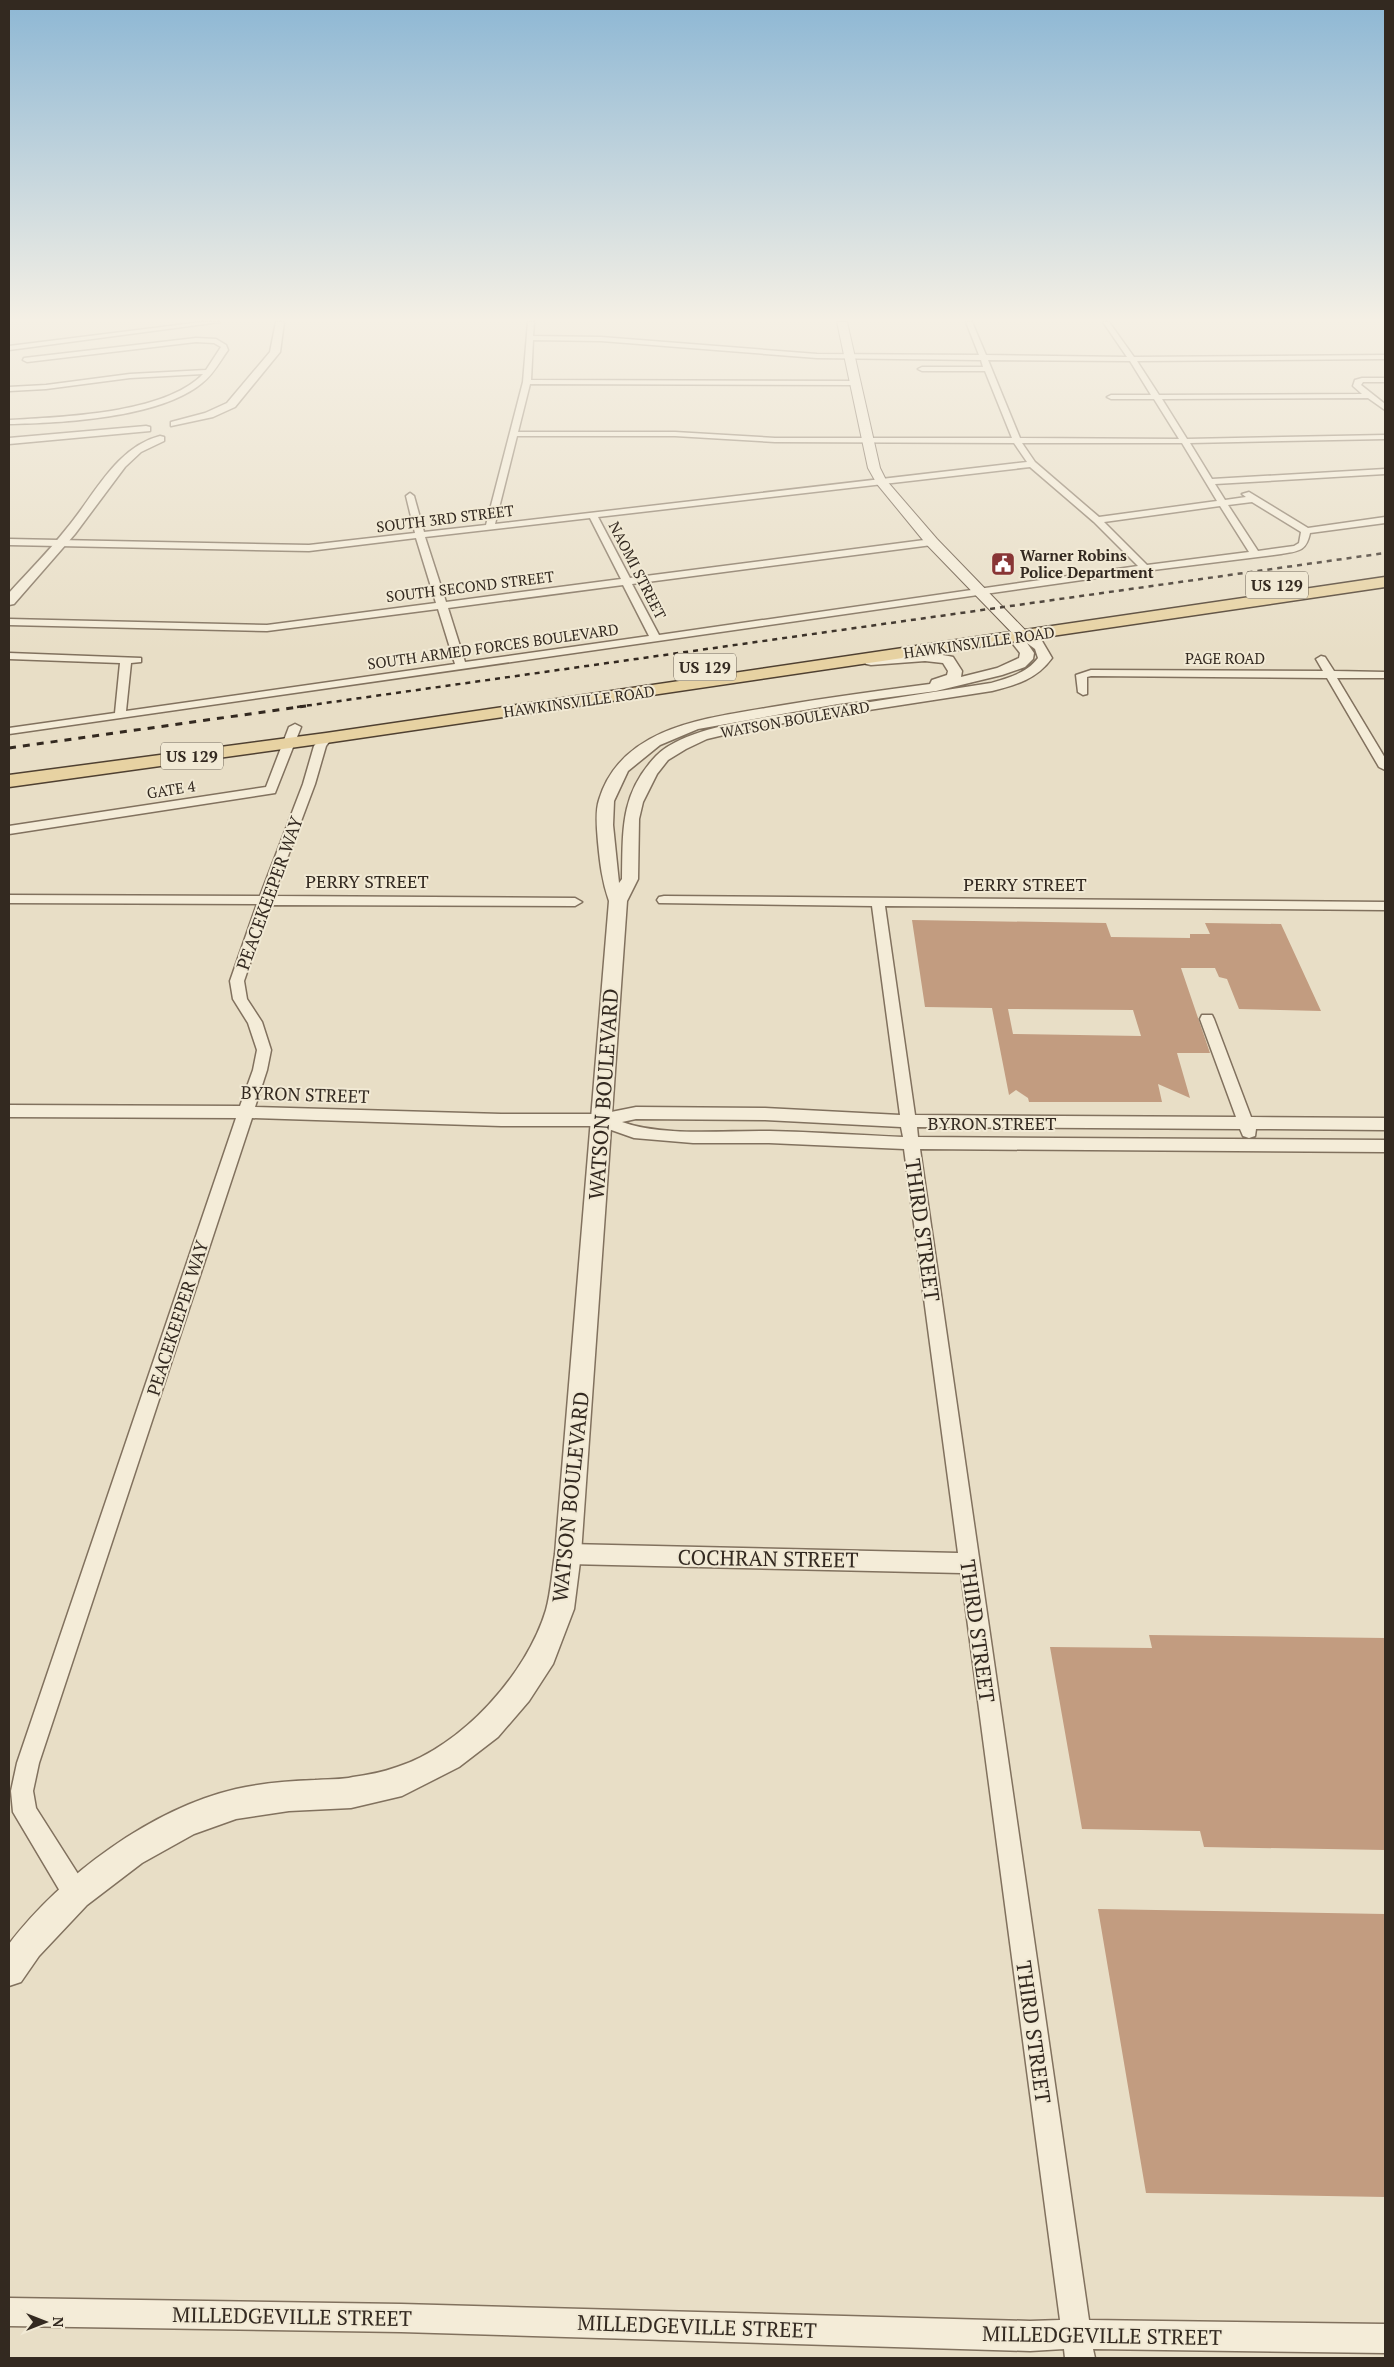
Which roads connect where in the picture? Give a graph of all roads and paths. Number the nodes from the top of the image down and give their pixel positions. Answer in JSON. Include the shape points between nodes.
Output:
{"nodes":[{"id":1,"x":99,"y":432,"type":"edge"},
{"id":2,"x":136,"y":432,"type":"edge"},
{"id":3,"x":174,"y":432,"type":"edge"},
{"id":4,"x":866,"y":432,"type":"edge"},
{"id":5,"x":1014,"y":432,"type":"edge"},
{"id":6,"x":1178,"y":432,"type":"edge"},
{"id":7,"x":144,"y":433,"type":"junction"},
{"id":8,"x":514,"y":434,"type":"joint"},
{"id":9,"x":1385,"y":437,"type":"edge"},
{"id":10,"x":160,"y":439,"type":"junction"},
{"id":11,"x":868,"y":440,"type":"junction"},
{"id":12,"x":1017,"y":440,"type":"junction"},
{"id":13,"x":9,"y":441,"type":"edge"},
{"id":14,"x":1183,"y":441,"type":"junction"},
{"id":15,"x":137,"y":450,"type":"junction"},
{"id":16,"x":1032,"y":464,"type":"junction"},
{"id":17,"x":1385,"y":471,"type":"edge"},
{"id":18,"x":881,"y":481,"type":"junction"},
{"id":19,"x":1208,"y":482,"type":"junction"},
{"id":20,"x":1228,"y":482,"type":"junction"},
{"id":21,"x":410,"y":496,"type":"dead end"},
{"id":22,"x":1253,"y":499,"type":"junction"},
{"id":23,"x":1221,"y":502,"type":"junction"},
{"id":24,"x":593,"y":516,"type":"junction"},
{"id":25,"x":1097,"y":520,"type":"junction"},
{"id":26,"x":1385,"y":520,"type":"edge"},
{"id":27,"x":490,"y":527,"type":"junction"},
{"id":28,"x":1306,"y":531,"type":"junction"},
{"id":29,"x":420,"y":535,"type":"junction"},
{"id":30,"x":9,"y":542,"type":"edge"},
{"id":31,"x":932,"y":542,"type":"junction"},
{"id":32,"x":60,"y":543,"type":"junction"},
{"id":33,"x":1255,"y":554,"type":"junction"},
{"id":34,"x":1145,"y":568,"type":"junction"},
{"id":35,"x":1385,"y":570,"type":"edge"},
{"id":36,"x":626,"y":581,"type":"junction"},
{"id":37,"x":1385,"y":582,"type":"edge"},
{"id":38,"x":981,"y":592,"type":"junction"},
{"id":39,"x":9,"y":601,"type":"edge"},
{"id":40,"x":443,"y":605,"type":"junction"},
{"id":41,"x":9,"y":622,"type":"edge"},
{"id":42,"x":1010,"y":623,"type":"junction"},
{"id":43,"x":1023,"y":636,"type":"junction"},
{"id":44,"x":656,"y":639,"type":"junction"},
{"id":45,"x":9,"y":656,"type":"edge"},
{"id":46,"x":1321,"y":659,"type":"dead end"},
{"id":47,"x":836,"y":664,"type":"junction"},
{"id":48,"x":461,"y":666,"type":"junction"},
{"id":49,"x":1330,"y":674,"type":"junction"},
{"id":50,"x":1385,"y":675,"type":"edge"},
{"id":51,"x":905,"y":691,"type":"junction"},
{"id":52,"x":1083,"y":692,"type":"dead end"},
{"id":53,"x":120,"y":714,"type":"junction"},
{"id":54,"x":9,"y":731,"type":"edge"},
{"id":55,"x":292,"y":735,"type":"junction"},
{"id":56,"x":326,"y":738,"type":"junction"},
{"id":57,"x":1385,"y":767,"type":"edge"},
{"id":58,"x":9,"y":768,"type":"edge"},
{"id":59,"x":9,"y":781,"type":"edge"},
{"id":60,"x":9,"y":830,"type":"edge"},
{"id":61,"x":9,"y":899,"type":"edge"},
{"id":62,"x":265,"y":900,"type":"junction"},
{"id":63,"x":664,"y":900,"type":"dead end"},
{"id":64,"x":618,"y":901,"type":"junction"},
{"id":65,"x":575,"y":902,"type":"dead end"},
{"id":66,"x":878,"y":903,"type":"junction"},
{"id":67,"x":1385,"y":906,"type":"edge"},
{"id":68,"x":1207,"y":1018,"type":"dead end"},
{"id":69,"x":9,"y":1111,"type":"edge"},
{"id":70,"x":246,"y":1112,"type":"junction"},
{"id":71,"x":601,"y":1120,"type":"junction"},
{"id":72,"x":908,"y":1121,"type":"junction"},
{"id":73,"x":989,"y":1122,"type":"junction"},
{"id":74,"x":1246,"y":1123,"type":"junction"},
{"id":75,"x":1385,"y":1124,"type":"edge"},
{"id":76,"x":911,"y":1143,"type":"junction"},
{"id":77,"x":994,"y":1143,"type":"junction"},
{"id":78,"x":1253,"y":1145,"type":"junction"},
{"id":79,"x":1385,"y":1146,"type":"edge"},
{"id":80,"x":568,"y":1554,"type":"junction"},
{"id":81,"x":968,"y":1563,"type":"junction"},
{"id":82,"x":76,"y":1894,"type":"junction"},
{"id":83,"x":9,"y":1970,"type":"edge"},
{"id":84,"x":9,"y":2312,"type":"edge"},
{"id":85,"x":1385,"y":2339,"type":"edge"},
{"id":86,"x":1078,"y":2346,"type":"edge"}],
"edges":[{"from":1,"to":13,"type":"street"},
{"from":2,"to":7,"type":"street"},
{"from":3,"to":10,"type":"street"},
{"from":4,"to":11,"type":"main road","name":"WATSON BOULEVARD"},
{"from":5,"to":12,"type":"street"},
{"from":6,"to":14,"type":"street"},
{"from":7,"to":10,"type":"street"},
{"from":7,"to":15,"type":"street"},
{"from":8,"to":11,"type":"street","via":[[675,434],[775,440]]},
{"from":8,"to":27,"type":"street"},
{"from":9,"to":14,"type":"street"},
{"from":10,"to":15,"type":"street"},
{"from":11,"to":12,"type":"street"},
{"from":11,"to":18,"type":"main road","name":"WATSON BOULEVARD","via":[[874,468]]},
{"from":12,"to":14,"type":"street"},
{"from":12,"to":16,"type":"street"},
{"from":14,"to":19,"type":"street"},
{"from":15,"to":32,"type":"street","via":[[121,465]]},
{"from":16,"to":18,"type":"street","name":"SOUTH 3RD STREET"},
{"from":16,"to":25,"type":"street"},
{"from":17,"to":20,"type":"street","via":[[1246,478]]},
{"from":18,"to":24,"type":"street","name":"SOUTH 3RD STREET"},
{"from":18,"to":31,"type":"main road","name":"WATSON BOULEVARD"},
{"from":19,"to":20,"type":"street"},
{"from":19,"to":23,"type":"street"},
{"from":20,"to":22,"type":"street"},
{"from":21,"to":29,"type":"street"},
{"from":22,"to":23,"type":"street"},
{"from":22,"to":28,"type":"street"},
{"from":23,"to":25,"type":"street"},
{"from":23,"to":33,"type":"street"},
{"from":24,"to":27,"type":"street","name":"SOUTH 3RD STREET"},
{"from":24,"to":36,"type":"street","name":"NAOMI STREET"},
{"from":25,"to":34,"type":"street"},
{"from":26,"to":28,"type":"street"},
{"from":27,"to":29,"type":"street","name":"SOUTH 3RD STREET"},
{"from":28,"to":33,"type":"street","via":[[1303,544],[1297,548]]},
{"from":29,"to":32,"type":"street","name":"SOUTH 3RD STREET","via":[[309,548]]},
{"from":29,"to":40,"type":"street"},
{"from":30,"to":32,"type":"street","name":"SOUTH 3RD STREET"},
{"from":31,"to":36,"type":"street","name":"SOUTH SECOND STREET"},
{"from":31,"to":38,"type":"main road","name":"WATSON BOULEVARD"},
{"from":32,"to":39,"type":"street"},
{"from":33,"to":34,"type":"street"},
{"from":34,"to":38,"type":"street"},
{"from":35,"to":42,"type":"main road","name":"HAWKINSVILLE ROAD","number":"US 129"},
{"from":36,"to":40,"type":"street","name":"SOUTH SECOND STREET"},
{"from":36,"to":44,"type":"street","name":"NAOMI STREET"},
{"from":37,"to":43,"type":"main road","name":"HAWKINSVILLE ROAD","number":"US 129"},
{"from":38,"to":42,"type":"main road","name":"WATSON BOULEVARD"},
{"from":38,"to":44,"type":"street","name":"SOUTH ARMED FORCES BOULEVARD"},
{"from":40,"to":41,"type":"street","name":"SOUTH SECOND STREET","via":[[267,628]]},
{"from":40,"to":48,"type":"street"},
{"from":42,"to":43,"type":"main road","name":"WATSON BOULEVARD"},
{"from":42,"to":55,"type":"main road","name":"HAWKINSVILLE ROAD","number":"US 129"},
{"from":43,"to":47,"type":"main road","name":"HAWKINSVILLE ROAD","number":"US 129"},
{"from":43,"to":51,"type":"street","name":"WATSON BOULEVARD","via":[[1020,644],[1027,653],[1026,660],[1020,664],[970,680]]},
{"from":43,"to":64,"type":"street","name":"WATSON BOULEVARD","via":[[1037,642],[1045,658],[1040,667],[1025,676],[975,690],[725,730],[702,736],[663,757],[650,773],[635,802],[631,819],[630,879]]},
{"from":44,"to":48,"type":"street","name":"SOUTH ARMED FORCES BOULEVARD"},
{"from":45,"to":53,"type":"street","via":[[131,660]]},
{"from":46,"to":49,"type":"street"},
{"from":47,"to":51,"type":"street","via":[[934,657],[948,660],[956,670],[954,677]]},
{"from":47,"to":56,"type":"main road","name":"HAWKINSVILLE ROAD","number":"US 129"},
{"from":48,"to":53,"type":"street","name":"SOUTH ARMED FORCES BOULEVARD"},
{"from":49,"to":50,"type":"street","name":"PAGE ROAD"},
{"from":49,"to":52,"type":"street","name":"PAGE ROAD","via":[[1091,673],[1081,675]]},
{"from":49,"to":57,"type":"street"},
{"from":51,"to":64,"type":"street","name":"WATSON BOULEVARD","via":[[694,725],[655,742],[621,769],[606,801],[610,881]]},
{"from":53,"to":54,"type":"street","name":"SOUTH ARMED FORCES BOULEVARD"},
{"from":55,"to":56,"type":"main road","name":"HAWKINSVILLE ROAD","number":"US 129"},
{"from":55,"to":58,"type":"main road","name":"HAWKINSVILLE ROAD","number":"US 129"},
{"from":55,"to":59,"type":"main road","name":"HAWKINSVILLE ROAD","number":"US 129"},
{"from":55,"to":60,"type":"street","name":"GATE 4","via":[[271,790]]},
{"from":56,"to":62,"type":"street","name":"PEACEKEEPER WAY","via":[[320,746]]},
{"from":61,"to":62,"type":"street","name":"PERRY STREET"},
{"from":62,"to":65,"type":"street","name":"PERRY STREET"},
{"from":62,"to":70,"type":"street","name":"PEACEKEEPER WAY","via":[[237,981],[240,999],[255,1022],[264,1050]]},
{"from":63,"to":66,"type":"street","name":"PERRY STREET"},
{"from":64,"to":71,"type":"street","name":"WATSON BOULEVARD"},
{"from":66,"to":67,"type":"street","name":"PERRY STREET","via":[[1153,902]]},
{"from":66,"to":72,"type":"street","name":"THIRD STREET"},
{"from":68,"to":74,"type":"street"},
{"from":69,"to":70,"type":"street","name":"BYRON STREET"},
{"from":70,"to":71,"type":"street","name":"BYRON STREET"},
{"from":70,"to":82,"type":"street","name":"PEACEKEEPER WAY","via":[[28,1763],[22,1791],[25,1812]]},
{"from":71,"to":72,"type":"street","name":"BYRON STREET","via":[[646,1113],[766,1114]]},
{"from":71,"to":76,"type":"street","name":"BYRON STREET","via":[[634,1132],[694,1137]]},
{"from":71,"to":80,"type":"street","name":"WATSON BOULEVARD"},
{"from":72,"to":73,"type":"street","name":"BYRON STREET"},
{"from":72,"to":76,"type":"street","name":"THIRD STREET"},
{"from":73,"to":74,"type":"street","name":"BYRON STREET"},
{"from":73,"to":77,"type":"street"},
{"from":74,"to":75,"type":"street","name":"BYRON STREET"},
{"from":74,"to":78,"type":"street"},
{"from":76,"to":77,"type":"street","name":"BYRON STREET"},
{"from":76,"to":81,"type":"street","name":"THIRD STREET"},
{"from":77,"to":78,"type":"street","name":"BYRON STREET"},
{"from":78,"to":79,"type":"street","name":"BYRON STREET"},
{"from":80,"to":81,"type":"street","name":"COCHRAN STREET"},
{"from":80,"to":82,"type":"street","name":"WATSON BOULEVARD","via":[[560,1609],[543,1654],[519,1692],[488,1727],[450,1757],[402,1781],[351,1793],[289,1796],[236,1804],[186,1822],[132,1852]]},
{"from":81,"to":86,"type":"street","name":"THIRD STREET"},
{"from":82,"to":83,"type":"street","name":"WATSON BOULEVARD"},
{"from":84,"to":86,"type":"street","name":"MILLEDGEVILLE STREET","via":[[401,2318],[1030,2336]]},
{"from":85,"to":86,"type":"street","name":"MILLEDGEVILLE STREET"}]}
